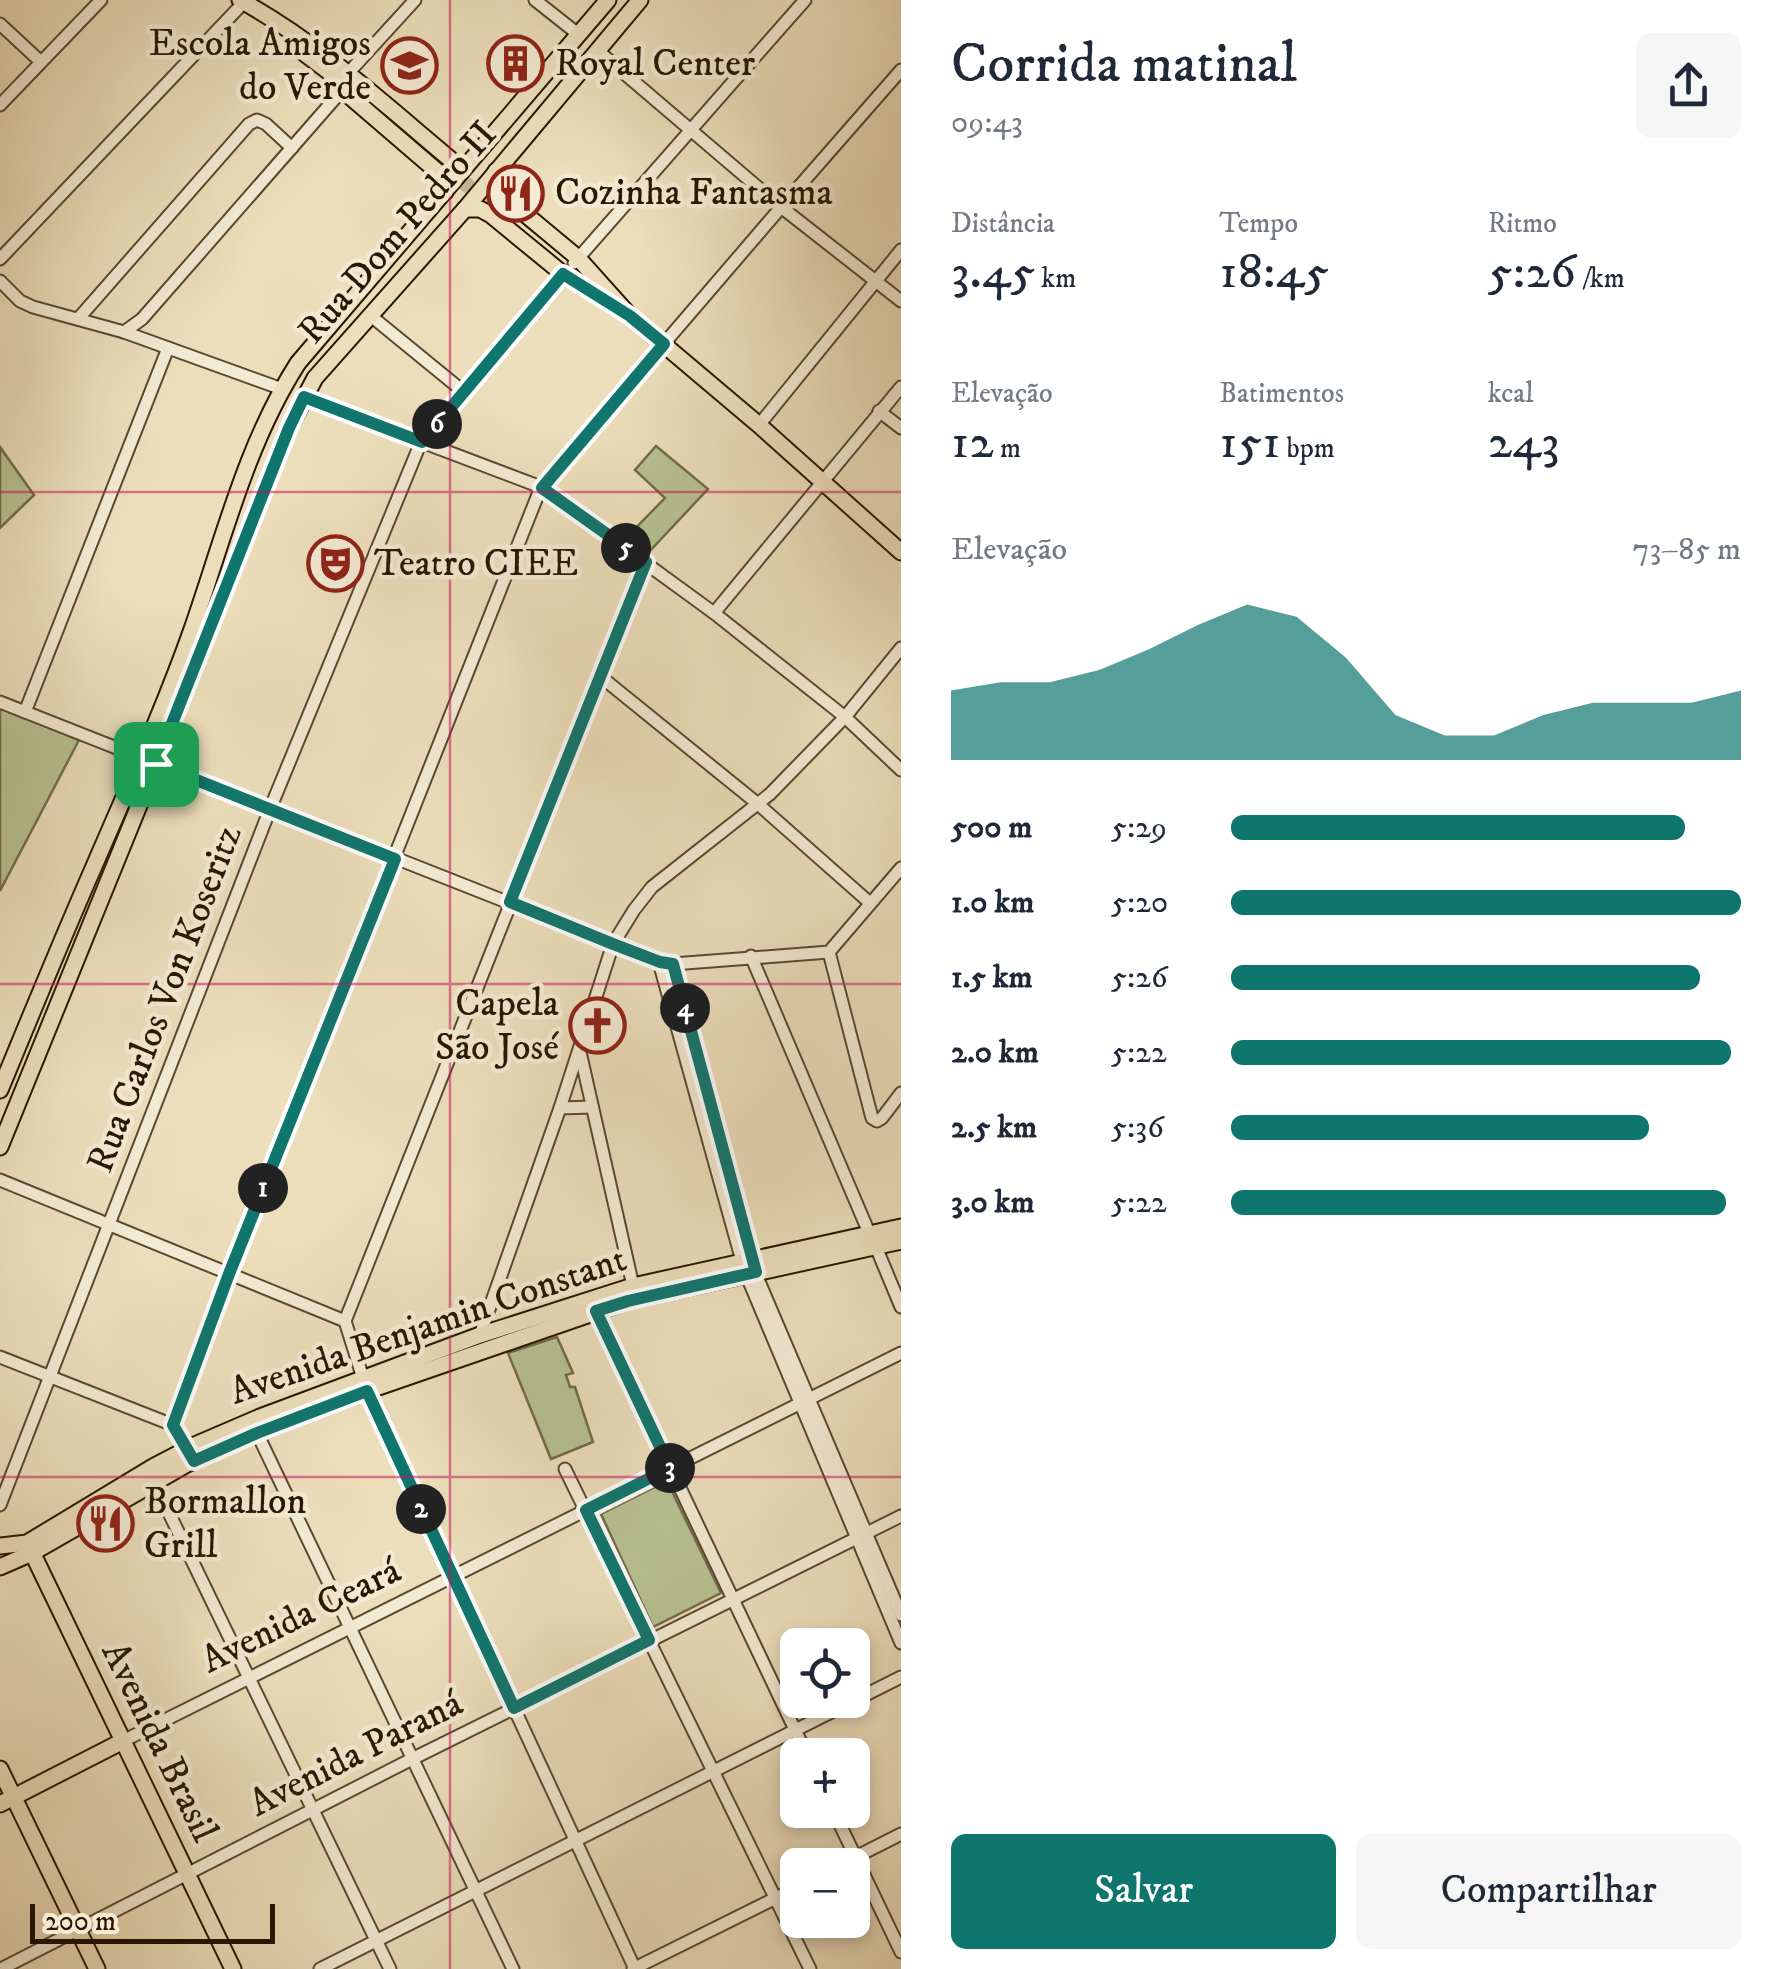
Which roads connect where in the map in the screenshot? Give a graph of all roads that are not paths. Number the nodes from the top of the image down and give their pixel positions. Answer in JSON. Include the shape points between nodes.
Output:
{"nodes":[{"id":1,"x":101,"y":0,"type":"edge"},
{"id":2,"x":414,"y":0,"type":"edge"},
{"id":3,"x":535,"y":0,"type":"edge"},
{"id":4,"x":608,"y":0,"type":"edge"},
{"id":5,"x":640,"y":0,"type":"edge"},
{"id":6,"x":805,"y":0,"type":"edge"},
{"id":7,"x":248,"y":2,"type":"edge"},
{"id":8,"x":0,"y":24,"type":"edge"},
{"id":9,"x":578,"y":34,"type":"junction"},
{"id":10,"x":598,"y":51,"type":"junction"},
{"id":11,"x":41,"y":62,"type":"junction"},
{"id":12,"x":901,"y":70,"type":"edge"},
{"id":13,"x":347,"y":80,"type":"junction"},
{"id":14,"x":0,"y":104,"type":"edge"},
{"id":15,"x":691,"y":132,"type":"junction"},
{"id":16,"x":292,"y":148,"type":"junction"},
{"id":17,"x":473,"y":158,"type":"junction"},
{"id":18,"x":447,"y":162,"type":"tunnel mouth"},
{"id":19,"x":496,"y":171,"type":"junction"},
{"id":20,"x":445,"y":192,"type":"junction"},
{"id":21,"x":464,"y":208,"type":"junction"},
{"id":22,"x":781,"y":208,"type":"junction"},
{"id":23,"x":901,"y":250,"type":"edge"},
{"id":24,"x":0,"y":259,"type":"edge"},
{"id":25,"x":572,"y":265,"type":"junction"},
{"id":26,"x":874,"y":280,"type":"junction"},
{"id":27,"x":0,"y":281,"type":"edge"},
{"id":28,"x":601,"y":292,"type":"junction"},
{"id":29,"x":901,"y":301,"type":"edge"},
{"id":30,"x":371,"y":316,"type":"junction"},
{"id":31,"x":78,"y":319,"type":"junction"},
{"id":32,"x":142,"y":319,"type":"junction"},
{"id":33,"x":124,"y":332,"type":"junction"},
{"id":34,"x":146,"y":340,"type":"junction"},
{"id":35,"x":664,"y":344,"type":"junction"},
{"id":36,"x":168,"y":348,"type":"junction"},
{"id":37,"x":901,"y":386,"type":"edge"},
{"id":38,"x":282,"y":389,"type":"junction"},
{"id":39,"x":464,"y":392,"type":"junction"},
{"id":40,"x":304,"y":397,"type":"junction"},
{"id":41,"x":879,"y":411,"type":"junction"},
{"id":42,"x":759,"y":425,"type":"junction"},
{"id":43,"x":901,"y":428,"type":"edge"},
{"id":44,"x":422,"y":442,"type":"junction"},
{"id":45,"x":821,"y":481,"type":"junction"},
{"id":46,"x":542,"y":488,"type":"junction"},
{"id":47,"x":901,"y":552,"type":"edge"},
{"id":48,"x":646,"y":562,"type":"junction"},
{"id":49,"x":714,"y":613,"type":"junction"},
{"id":50,"x":901,"y":648,"type":"edge"},
{"id":51,"x":600,"y":676,"type":"junction"},
{"id":52,"x":0,"y":702,"type":"edge"},
{"id":53,"x":25,"y":712,"type":"junction"},
{"id":54,"x":845,"y":717,"type":"junction"},
{"id":55,"x":149,"y":761,"type":"junction"},
{"id":56,"x":901,"y":770,"type":"edge"},
{"id":57,"x":758,"y":804,"type":"junction"},
{"id":58,"x":270,"y":810,"type":"junction"},
{"id":59,"x":395,"y":859,"type":"junction"},
{"id":60,"x":901,"y":868,"type":"edge"},
{"id":61,"x":510,"y":902,"type":"junction"},
{"id":62,"x":870,"y":903,"type":"junction"},
{"id":63,"x":613,"y":944,"type":"junction"},
{"id":64,"x":829,"y":952,"type":"junction"},
{"id":65,"x":750,"y":956,"type":"junction"},
{"id":66,"x":666,"y":963,"type":"junction"},
{"id":67,"x":579,"y":1048,"type":"junction"},
{"id":68,"x":0,"y":1090,"type":"edge"},
{"id":69,"x":901,"y":1093,"type":"edge"},
{"id":70,"x":592,"y":1106,"type":"junction"},
{"id":71,"x":560,"y":1108,"type":"junction"},
{"id":72,"x":0,"y":1147,"type":"edge"},
{"id":73,"x":0,"y":1180,"type":"edge"},
{"id":74,"x":109,"y":1225,"type":"junction"},
{"id":75,"x":901,"y":1227,"type":"edge"},
{"id":76,"x":873,"y":1241,"type":"junction"},
{"id":77,"x":901,"y":1241,"type":"edge"},
{"id":78,"x":749,"y":1267,"type":"junction"},
{"id":79,"x":229,"y":1274,"type":"junction"},
{"id":80,"x":633,"y":1286,"type":"junction"},
{"id":81,"x":901,"y":1307,"type":"edge"},
{"id":82,"x":596,"y":1311,"type":"junction"},
{"id":83,"x":345,"y":1320,"type":"junction"},
{"id":84,"x":480,"y":1335,"type":"junction"},
{"id":85,"x":901,"y":1353,"type":"edge"},
{"id":86,"x":0,"y":1358,"type":"edge"},
{"id":87,"x":50,"y":1377,"type":"junction"},
{"id":88,"x":364,"y":1385,"type":"junction"},
{"id":89,"x":805,"y":1402,"type":"junction"},
{"id":90,"x":173,"y":1425,"type":"junction"},
{"id":91,"x":257,"y":1433,"type":"junction"},
{"id":92,"x":190,"y":1455,"type":"junction"},
{"id":93,"x":565,"y":1468,"type":"dead end"},
{"id":94,"x":670,"y":1468,"type":"junction"},
{"id":95,"x":154,"y":1482,"type":"junction"},
{"id":96,"x":0,"y":1505,"type":"edge"},
{"id":97,"x":586,"y":1510,"type":"junction"},
{"id":98,"x":901,"y":1516,"type":"edge"},
{"id":99,"x":862,"y":1536,"type":"junction"},
{"id":100,"x":0,"y":1546,"type":"edge"},
{"id":101,"x":29,"y":1548,"type":"junction"},
{"id":102,"x":0,"y":1567,"type":"edge"},
{"id":103,"x":452,"y":1577,"type":"junction"},
{"id":104,"x":732,"y":1598,"type":"junction"},
{"id":105,"x":901,"y":1615,"type":"edge"},
{"id":106,"x":350,"y":1628,"type":"junction"},
{"id":107,"x":649,"y":1640,"type":"junction"},
{"id":108,"x":901,"y":1643,"type":"edge"},
{"id":109,"x":901,"y":1676,"type":"edge"},
{"id":110,"x":249,"y":1678,"type":"junction"},
{"id":111,"x":514,"y":1708,"type":"junction"},
{"id":112,"x":795,"y":1730,"type":"junction"},
{"id":113,"x":799,"y":1738,"type":"edge"},
{"id":114,"x":123,"y":1741,"type":"junction"},
{"id":115,"x":414,"y":1758,"type":"junction"},
{"id":116,"x":0,"y":1769,"type":"edge"},
{"id":117,"x":713,"y":1771,"type":"junction"},
{"id":118,"x":7,"y":1801,"type":"edge"},
{"id":119,"x":312,"y":1809,"type":"junction"},
{"id":120,"x":901,"y":1834,"type":"edge"},
{"id":121,"x":575,"y":1840,"type":"junction"},
{"id":122,"x":870,"y":1850,"type":"edge"},
{"id":123,"x":187,"y":1873,"type":"junction"},
{"id":124,"x":870,"y":1887,"type":"edge"},
{"id":125,"x":476,"y":1890,"type":"junction"},
{"id":126,"x":780,"y":1895,"type":"edge"},
{"id":127,"x":775,"y":1898,"type":"junction"},
{"id":128,"x":78,"y":1929,"type":"junction"},
{"id":129,"x":376,"y":1941,"type":"junction"},
{"id":130,"x":901,"y":1952,"type":"edge"},
{"id":131,"x":1,"y":1969,"type":"edge"},
{"id":132,"x":97,"y":1969,"type":"edge"},
{"id":133,"x":233,"y":1969,"type":"edge"},
{"id":134,"x":320,"y":1969,"type":"edge"},
{"id":135,"x":390,"y":1969,"type":"edge"},
{"id":136,"x":513,"y":1969,"type":"edge"},
{"id":137,"x":634,"y":1969,"type":"edge"},
{"id":138,"x":810,"y":1969,"type":"edge"}],
"edges":[{"from":1,"to":11,"type":"street"},
{"from":2,"to":13,"type":"street"},
{"from":3,"to":9,"type":"street"},
{"from":4,"to":9,"type":"main road","name":"Rua Dom Pedro II"},
{"from":5,"to":10,"type":"main road","name":"Rua Dom Pedro II"},
{"from":6,"to":15,"type":"street","name":"Rua Carlos Von Koseritz"},
{"from":7,"to":13,"type":"main road","via":[[332,60]]},
{"from":7,"to":13,"type":"main road","via":[[250,12]]},
{"from":7,"to":24,"type":"street"},
{"from":8,"to":11,"type":"street"},
{"from":9,"to":17,"type":"main road","name":"Rua Dom Pedro II"},
{"from":10,"to":15,"type":"street"},
{"from":10,"to":19,"type":"main road","name":"Rua Dom Pedro II"},
{"from":11,"to":14,"type":"street"},
{"from":12,"to":22,"type":"street"},
{"from":13,"to":16,"type":"street"},
{"from":13,"to":17,"type":"main road"},
{"from":13,"to":18,"type":"main road"},
{"from":13,"to":20,"type":"main road","via":[[440,174]]},
{"from":15,"to":22,"type":"street"},
{"from":15,"to":25,"type":"street","name":"Rua Carlos Von Koseritz"},
{"from":16,"to":31,"type":"street","via":[[266,124],[249,124]]},
{"from":16,"to":32,"type":"street"},
{"from":17,"to":20,"type":"main road","name":"Rua Dom Pedro II"},
{"from":19,"to":21,"type":"main road","name":"Rua Dom Pedro II"},
{"from":19,"to":25,"type":"main road","via":[[507,199]]},
{"from":20,"to":38,"type":"main road","name":"Rua Dom Pedro II"},
{"from":21,"to":25,"type":"main road","via":[[480,209]]},
{"from":21,"to":30,"type":"main road","name":"Rua Dom Pedro II"},
{"from":22,"to":26,"type":"street"},
{"from":22,"to":35,"type":"street"},
{"from":23,"to":26,"type":"street"},
{"from":25,"to":28,"type":"main road"},
{"from":25,"to":28,"type":"main road","via":[[495,202]]},
{"from":25,"to":39,"type":"street","name":"Rua Carlos Von Koseritz"},
{"from":26,"to":29,"type":"street"},
{"from":26,"to":42,"type":"street"},
{"from":27,"to":31,"type":"street","via":[[33,307]]},
{"from":28,"to":35,"type":"main road"},
{"from":30,"to":39,"type":"street"},
{"from":30,"to":40,"type":"main road","name":"Rua Dom Pedro II"},
{"from":31,"to":33,"type":"street"},
{"from":32,"to":33,"type":"street"},
{"from":32,"to":34,"type":"street"},
{"from":33,"to":34,"type":"street"},
{"from":34,"to":36,"type":"street"},
{"from":35,"to":42,"type":"main road"},
{"from":35,"to":46,"type":"street"},
{"from":36,"to":38,"type":"street"},
{"from":36,"to":53,"type":"street"},
{"from":37,"to":41,"type":"street"},
{"from":38,"to":55,"type":"main road","name":"Rua Dom Pedro II","via":[[212,566]]},
{"from":39,"to":44,"type":"street","name":"Rua Carlos Von Koseritz"},
{"from":40,"to":44,"type":"street"},
{"from":40,"to":55,"type":"main road","name":"Rua Dom Pedro II"},
{"from":41,"to":43,"type":"street"},
{"from":41,"to":45,"type":"street"},
{"from":42,"to":45,"type":"main road"},
{"from":44,"to":46,"type":"street"},
{"from":44,"to":58,"type":"street","name":"Rua Carlos Von Koseritz"},
{"from":45,"to":47,"type":"main road"},
{"from":45,"to":49,"type":"street"},
{"from":46,"to":48,"type":"street"},
{"from":46,"to":59,"type":"street"},
{"from":48,"to":49,"type":"street"},
{"from":48,"to":51,"type":"street"},
{"from":49,"to":54,"type":"street"},
{"from":50,"to":54,"type":"street"},
{"from":51,"to":57,"type":"street"},
{"from":51,"to":61,"type":"street"},
{"from":52,"to":53,"type":"street"},
{"from":53,"to":55,"type":"street"},
{"from":54,"to":56,"type":"street"},
{"from":54,"to":57,"type":"street"},
{"from":55,"to":58,"type":"street"},
{"from":55,"to":68,"type":"main road","name":"Rua Dom Pedro II"},
{"from":55,"to":72,"type":"main road","name":"Rua Dom Pedro II"},
{"from":57,"to":62,"type":"street"},
{"from":57,"to":63,"type":"street","via":[[652,888]]},
{"from":58,"to":59,"type":"street"},
{"from":58,"to":74,"type":"street","name":"Rua Carlos Von Koseritz"},
{"from":59,"to":61,"type":"street"},
{"from":59,"to":79,"type":"street"},
{"from":60,"to":62,"type":"street"},
{"from":61,"to":63,"type":"street"},
{"from":61,"to":83,"type":"street"},
{"from":62,"to":64,"type":"street"},
{"from":63,"to":66,"type":"street"},
{"from":63,"to":67,"type":"street"},
{"from":64,"to":65,"type":"street"},
{"from":64,"to":69,"type":"street","via":[[872,1118],[882,1118]]},
{"from":65,"to":66,"type":"street"},
{"from":65,"to":76,"type":"street"},
{"from":66,"to":78,"type":"street"},
{"from":67,"to":70,"type":"street"},
{"from":67,"to":71,"type":"street"},
{"from":70,"to":71,"type":"street"},
{"from":70,"to":80,"type":"street"},
{"from":71,"to":84,"type":"street"},
{"from":73,"to":74,"type":"street"},
{"from":74,"to":79,"type":"street"},
{"from":74,"to":87,"type":"street","name":"Rua Carlos Von Koseritz"},
{"from":75,"to":76,"type":"main road","name":"Avenida Benjamin Constant"},
{"from":76,"to":77,"type":"main road","name":"Avenida Benjamin Constant"},
{"from":76,"to":78,"type":"main road","name":"Avenida Benjamin Constant"},
{"from":76,"to":81,"type":"street"},
{"from":78,"to":80,"type":"main road","name":"Avenida Benjamin Constant"},
{"from":78,"to":82,"type":"main road","name":"Avenida Benjamin Constant"},
{"from":78,"to":89,"type":"street"},
{"from":79,"to":83,"type":"street"},
{"from":79,"to":90,"type":"street"},
{"from":80,"to":84,"type":"main road","name":"Avenida Benjamin Constant"},
{"from":82,"to":88,"type":"main road","name":"Avenida Benjamin Constant"},
{"from":82,"to":94,"type":"street"},
{"from":83,"to":88,"type":"street"},
{"from":84,"to":88,"type":"main road","name":"Avenida Benjamin Constant"},
{"from":85,"to":89,"type":"street","name":"Avenida Ceará"},
{"from":86,"to":87,"type":"street"},
{"from":87,"to":90,"type":"street"},
{"from":87,"to":96,"type":"street","name":"Rua Carlos Von Koseritz"},
{"from":88,"to":91,"type":"main road","name":"Avenida Benjamin Constant"},
{"from":88,"to":92,"type":"main road","name":"Avenida Benjamin Constant","via":[[260,1417]]},
{"from":88,"to":103,"type":"street"},
{"from":89,"to":94,"type":"street","name":"Avenida Ceará"},
{"from":89,"to":99,"type":"street"},
{"from":90,"to":92,"type":"street"},
{"from":91,"to":92,"type":"main road","name":"Avenida Benjamin Constant"},
{"from":91,"to":106,"type":"street"},
{"from":92,"to":95,"type":"main road","name":"Avenida Benjamin Constant"},
{"from":92,"to":101,"type":"main road","name":"Avenida Benjamin Constant"},
{"from":93,"to":97,"type":"street"},
{"from":94,"to":97,"type":"street","name":"Avenida Ceará"},
{"from":94,"to":104,"type":"street"},
{"from":95,"to":101,"type":"main road","name":"Avenida Benjamin Constant"},
{"from":95,"to":110,"type":"street"},
{"from":97,"to":103,"type":"street","name":"Avenida Ceará"},
{"from":97,"to":107,"type":"street"},
{"from":98,"to":99,"type":"street","name":"Avenida Paraná"},
{"from":99,"to":104,"type":"street","name":"Avenida Paraná"},
{"from":99,"to":105,"type":"street"},
{"from":99,"to":108,"type":"street"},
{"from":100,"to":101,"type":"main road","name":"Avenida Benjamin Constant"},
{"from":101,"to":102,"type":"main road","name":"Avenida Benjamin Constant"},
{"from":101,"to":114,"type":"main road","name":"Avenida Brasil"},
{"from":103,"to":106,"type":"street","name":"Avenida Ceará"},
{"from":103,"to":111,"type":"street"},
{"from":104,"to":107,"type":"street","name":"Avenida Paraná"},
{"from":104,"to":112,"type":"street"},
{"from":106,"to":110,"type":"street","name":"Avenida Ceará"},
{"from":106,"to":115,"type":"street"},
{"from":107,"to":111,"type":"street","name":"Avenida Paraná"},
{"from":107,"to":117,"type":"street"},
{"from":109,"to":112,"type":"street"},
{"from":110,"to":114,"type":"street","name":"Avenida Ceará"},
{"from":110,"to":119,"type":"street"},
{"from":111,"to":115,"type":"street","name":"Avenida Paraná"},
{"from":111,"to":121,"type":"street"},
{"from":112,"to":113,"type":"street"},
{"from":112,"to":117,"type":"street"},
{"from":114,"to":118,"type":"main road","name":"Avenida Ceará"},
{"from":114,"to":123,"type":"main road","name":"Avenida Brasil"},
{"from":115,"to":119,"type":"street","name":"Avenida Paraná"},
{"from":115,"to":125,"type":"street"},
{"from":116,"to":118,"type":"main road"},
{"from":117,"to":121,"type":"street"},
{"from":117,"to":127,"type":"street"},
{"from":118,"to":128,"type":"main road"},
{"from":119,"to":123,"type":"street","name":"Avenida Paraná"},
{"from":119,"to":129,"type":"street"},
{"from":120,"to":122,"type":"street"},
{"from":121,"to":125,"type":"street"},
{"from":121,"to":137,"type":"street"},
{"from":123,"to":128,"type":"street","name":"Avenida Paraná"},
{"from":123,"to":133,"type":"main road","name":"Avenida Brasil"},
{"from":124,"to":130,"type":"street"},
{"from":125,"to":129,"type":"street"},
{"from":125,"to":136,"type":"street"},
{"from":126,"to":127,"type":"street"},
{"from":127,"to":137,"type":"street"},
{"from":127,"to":138,"type":"street"},
{"from":128,"to":131,"type":"street","name":"Avenida Paraná"},
{"from":128,"to":132,"type":"main road"},
{"from":129,"to":134,"type":"street"},
{"from":129,"to":135,"type":"street"}]}
